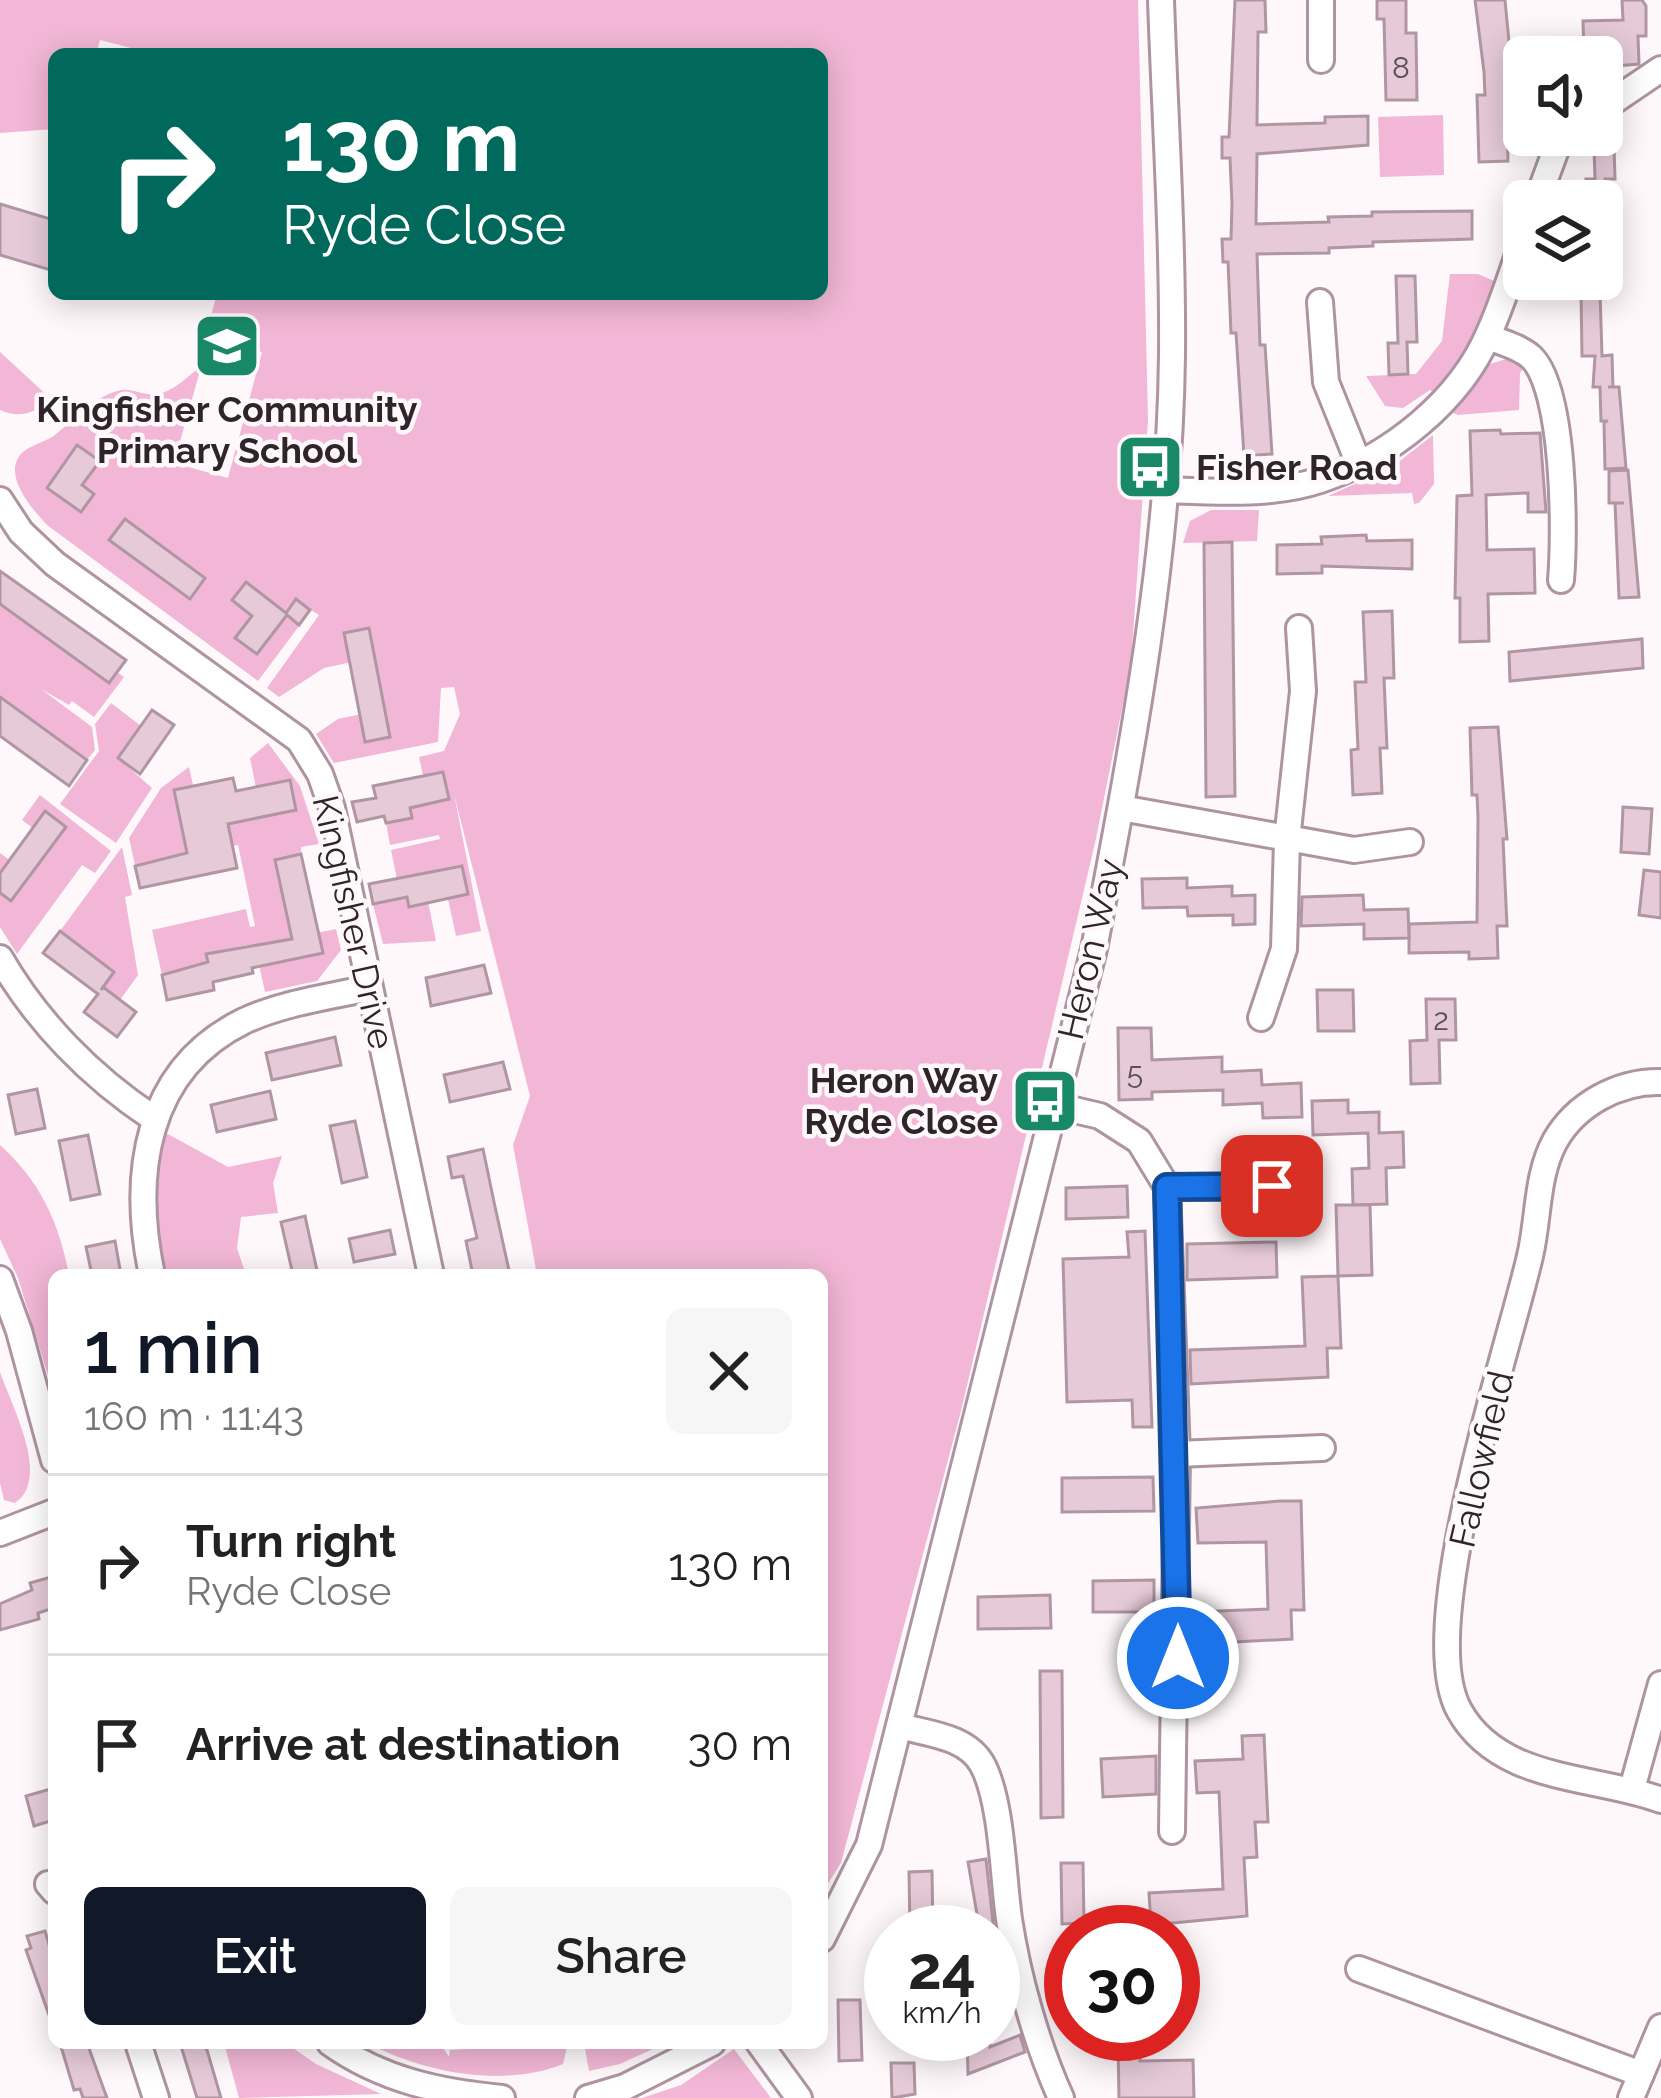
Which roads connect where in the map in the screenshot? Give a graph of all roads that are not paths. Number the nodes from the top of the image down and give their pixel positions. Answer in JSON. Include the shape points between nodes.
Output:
{"nodes":[{"id":1,"x":1161,"y":0,"type":"edge"},
{"id":2,"x":1322,"y":0,"type":"edge"},
{"id":3,"x":1321,"y":60,"type":"dead end"},
{"id":4,"x":1661,"y":69,"type":"edge"},
{"id":5,"x":1623,"y":95,"type":"edge"},
{"id":6,"x":1503,"y":295,"type":"edge"},
{"id":7,"x":1320,"y":302,"type":"dead end"},
{"id":8,"x":1488,"y":337,"type":"junction"},
{"id":9,"x":1359,"y":464,"type":"junction"},
{"id":10,"x":1165,"y":490,"type":"junction"},
{"id":11,"x":0,"y":500,"type":"edge"},
{"id":12,"x":1561,"y":580,"type":"dead end"},
{"id":13,"x":1298,"y":628,"type":"dead end"},
{"id":14,"x":1121,"y":808,"type":"junction"},
{"id":15,"x":1287,"y":840,"type":"junction"},
{"id":16,"x":1410,"y":842,"type":"dead end"},
{"id":17,"x":0,"y":958,"type":"edge"},
{"id":18,"x":369,"y":988,"type":"junction"},
{"id":19,"x":1262,"y":1018,"type":"dead end"},
{"id":20,"x":1661,"y":1082,"type":"edge"},
{"id":21,"x":1053,"y":1105,"type":"junction"},
{"id":22,"x":153,"y":1118,"type":"junction"},
{"id":23,"x":1272,"y":1186,"type":"dead end"},
{"id":24,"x":1167,"y":1187,"type":"junction"},
{"id":25,"x":151,"y":1269,"type":"edge"},
{"id":26,"x":430,"y":1269,"type":"edge"},
{"id":27,"x":0,"y":1279,"type":"edge"},
{"id":28,"x":48,"y":1437,"type":"edge"},
{"id":29,"x":1322,"y":1448,"type":"dead end"},
{"id":30,"x":1177,"y":1454,"type":"junction"},
{"id":31,"x":48,"y":1514,"type":"edge"},
{"id":32,"x":0,"y":1533,"type":"edge"},
{"id":33,"x":1661,"y":1684,"type":"edge"},
{"id":34,"x":900,"y":1726,"type":"junction"},
{"id":35,"x":1632,"y":1789,"type":"junction"},
{"id":36,"x":1661,"y":1800,"type":"edge"},
{"id":37,"x":1172,"y":1831,"type":"dead end"},
{"id":38,"x":828,"y":1927,"type":"edge"},
{"id":39,"x":1359,"y":1969,"type":"dead end"},
{"id":40,"x":1661,"y":2027,"type":"edge"},
{"id":41,"x":140,"y":2049,"type":"edge"},
{"id":42,"x":337,"y":2049,"type":"edge"},
{"id":43,"x":700,"y":2049,"type":"edge"},
{"id":44,"x":763,"y":2049,"type":"edge"},
{"id":45,"x":1636,"y":2086,"type":"edge"},
{"id":46,"x":438,"y":2095,"type":"edge"},
{"id":47,"x":156,"y":2098,"type":"edge"},
{"id":48,"x":502,"y":2098,"type":"edge"},
{"id":49,"x":588,"y":2098,"type":"edge"},
{"id":50,"x":799,"y":2098,"type":"edge"},
{"id":51,"x":1061,"y":2098,"type":"edge"}],
"edges":[{"from":1,"to":10,"type":"street","name":"Heron Way","via":[[1172,355]]},
{"from":2,"to":3,"type":"street"},
{"from":4,"to":5,"type":"street"},
{"from":6,"to":8,"type":"street"},
{"from":7,"to":9,"type":"street","via":[[1326,382]]},
{"from":8,"to":9,"type":"street","via":[[1448,395],[1403,439]]},
{"from":8,"to":12,"type":"street","via":[[1527,353],[1546,379],[1566,526]]},
{"from":9,"to":10,"type":"street","via":[[1276,489]]},
{"from":10,"to":14,"type":"street","name":"Heron Way"},
{"from":11,"to":18,"type":"street","name":"Kingfisher Drive","via":[[56,564],[299,740],[332,808]]},
{"from":13,"to":15,"type":"street","via":[[1304,691]]},
{"from":14,"to":15,"type":"street"},
{"from":14,"to":21,"type":"street","name":"Heron Way"},
{"from":15,"to":16,"type":"street","via":[[1354,850]]},
{"from":15,"to":19,"type":"street","via":[[1284,950]]},
{"from":17,"to":22,"type":"street","via":[[86,1067]]},
{"from":18,"to":22,"type":"street","via":[[272,1010],[220,1035],[184,1066]]},
{"from":18,"to":26,"type":"street","name":"Kingfisher Drive"},
{"from":20,"to":35,"type":"street","name":"Fallowfield","via":[[1624,1085],[1575,1113],[1544,1163],[1532,1250],[1475,1463],[1447,1636],[1448,1683],[1480,1738],[1569,1781]]},
{"from":21,"to":24,"type":"street","via":[[1100,1117],[1139,1141]]},
{"from":21,"to":34,"type":"street","name":"Heron Way"},
{"from":22,"to":25,"type":"street","via":[[142,1182]]},
{"from":23,"to":24,"type":"street"},
{"from":24,"to":30,"type":"street"},
{"from":27,"to":28,"type":"street"},
{"from":29,"to":30,"type":"street"},
{"from":30,"to":37,"type":"street"},
{"from":31,"to":32,"type":"street"},
{"from":33,"to":35,"type":"street"},
{"from":34,"to":38,"type":"street","name":"Heron Way","via":[[869,1845]]},
{"from":34,"to":51,"type":"street","via":[[964,1744],[982,1764],[1010,1927]]},
{"from":35,"to":36,"type":"street","name":"Fallowfield"},
{"from":39,"to":45,"type":"street"},
{"from":40,"to":45,"type":"street"},
{"from":41,"to":47,"type":"street"},
{"from":42,"to":46,"type":"street"},
{"from":43,"to":49,"type":"street"},
{"from":44,"to":50,"type":"street"},
{"from":46,"to":48,"type":"street"}]}
